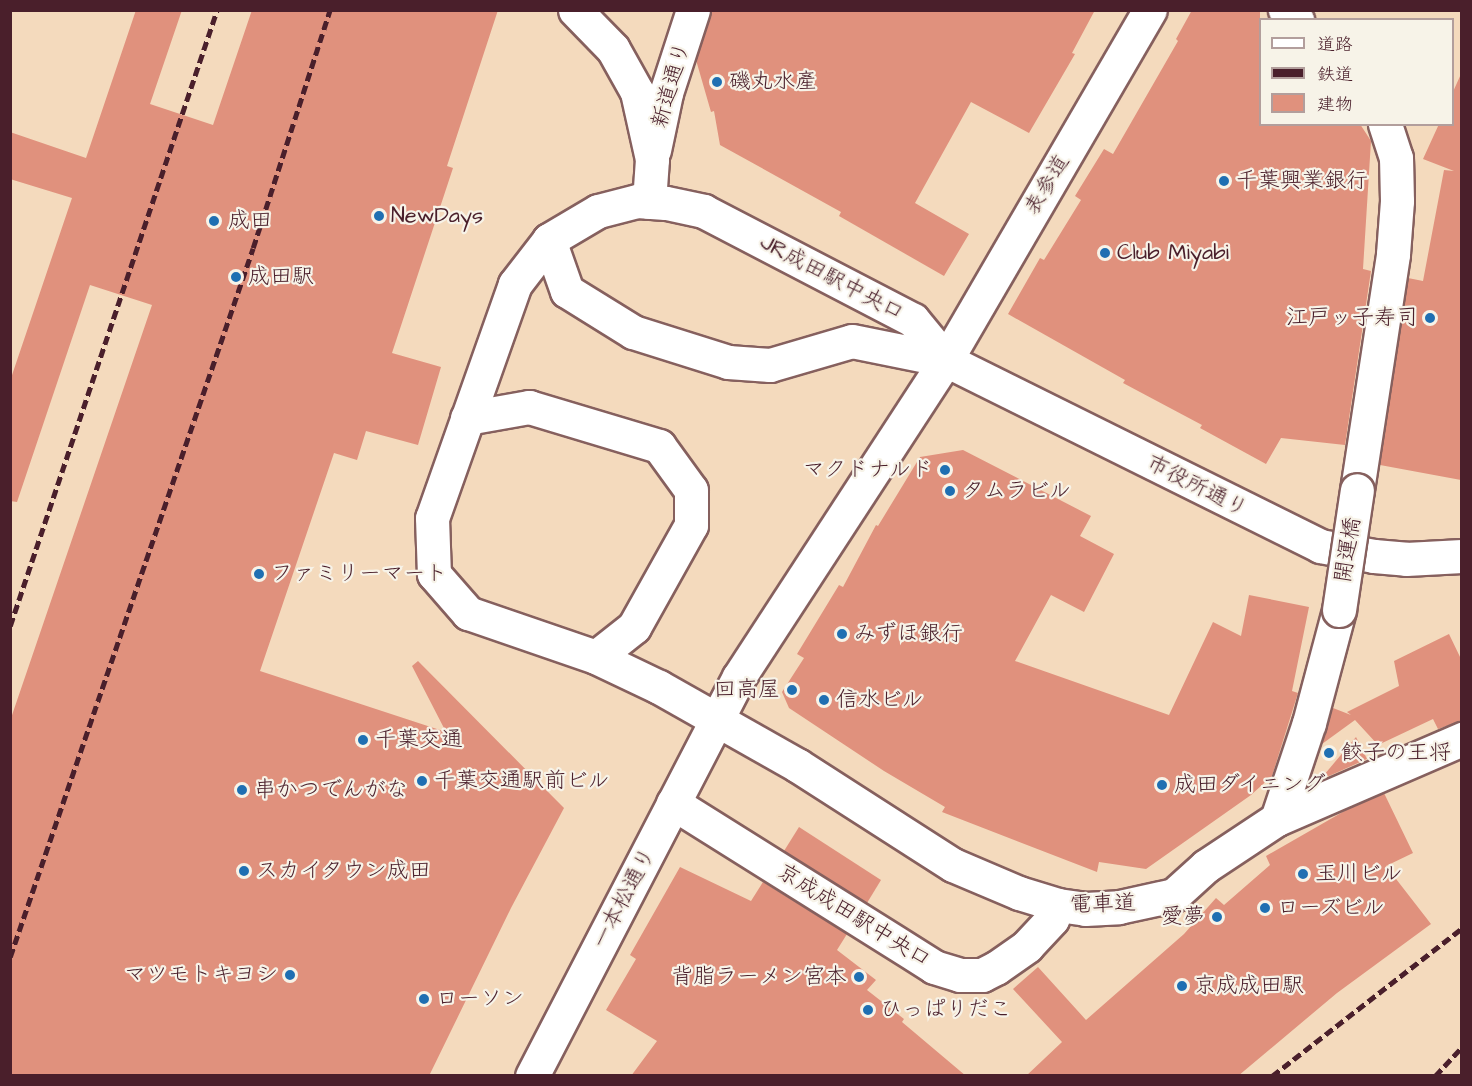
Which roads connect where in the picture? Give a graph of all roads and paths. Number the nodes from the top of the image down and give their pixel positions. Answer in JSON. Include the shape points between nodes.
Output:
{"nodes":[{"id":1,"x":575,"y":10,"type":"edge"},
{"id":2,"x":693,"y":10,"type":"edge"},
{"id":3,"x":1150,"y":10,"type":"edge"},
{"id":4,"x":1386,"y":126,"type":"edge"},
{"id":5,"x":652,"y":159,"type":"junction"},
{"id":6,"x":649,"y":202,"type":"junction"},
{"id":7,"x":549,"y":240,"type":"junction"},
{"id":8,"x":946,"y":360,"type":"junction"},
{"id":9,"x":467,"y":418,"type":"junction"},
{"id":10,"x":1461,"y":556,"type":"edge"},
{"id":11,"x":596,"y":657,"type":"junction"},
{"id":12,"x":715,"y":719,"type":"junction"},
{"id":13,"x":1461,"y":739,"type":"edge"},
{"id":14,"x":673,"y":803,"type":"junction"},
{"id":15,"x":1277,"y":819,"type":"junction"},
{"id":16,"x":1058,"y":905,"type":"junction"},
{"id":17,"x":532,"y":1076,"type":"edge"}],
"edges":[{"from":1,"to":5,"type":"street","via":[[613,50],[637,92]]},
{"from":2,"to":5,"type":"street","name":"新道通り","via":[[666,93]]},
{"from":3,"to":8,"type":"street","name":"表参道"},
{"from":4,"to":15,"type":"street","name":"開運橋","bridge":true,"via":[[1396,158],[1394,254],[1339,610],[1309,723]]},
{"from":5,"to":6,"type":"street"},
{"from":6,"to":7,"type":"street","name":"JR成田駅中央口","via":[[637,201],[598,211]]},
{"from":6,"to":8,"type":"street","name":"JR成田駅中央口","via":[[704,211],[913,320]]},
{"from":7,"to":8,"type":"street","name":"JR成田駅中央口","via":[[567,291],[633,332],[728,362],[770,365],[852,341]]},
{"from":7,"to":9,"type":"street","name":"JR成田駅中央口","via":[[515,284]]},
{"from":8,"to":10,"type":"street","name":"市役所通り","via":[[1320,546],[1406,559]]},
{"from":8,"to":12,"type":"street","name":"表参道"},
{"from":9,"to":11,"type":"street","name":"JR成田駅中央口","via":[[432,519],[434,574],[468,613]]},
{"from":9,"to":11,"type":"street","via":[[529,407],[659,446],[692,490],[691,525],[634,627]]},
{"from":11,"to":12,"type":"street","name":"JR成田駅中央口"},
{"from":12,"to":14,"type":"street","name":"一本松通り"},
{"from":12,"to":16,"type":"street","name":"電車道","via":[[797,765],[953,865]]},
{"from":13,"to":15,"type":"street","name":"電車道"},
{"from":14,"to":16,"type":"street","name":"京成成田駅中央口","via":[[934,967],[960,975],[982,975],[1012,957],[1052,919]]},
{"from":14,"to":17,"type":"street","name":"一本松通り"},
{"from":15,"to":16,"type":"street","name":"電車道","via":[[1206,866],[1174,895],[1119,907],[1085,909]]}]}
